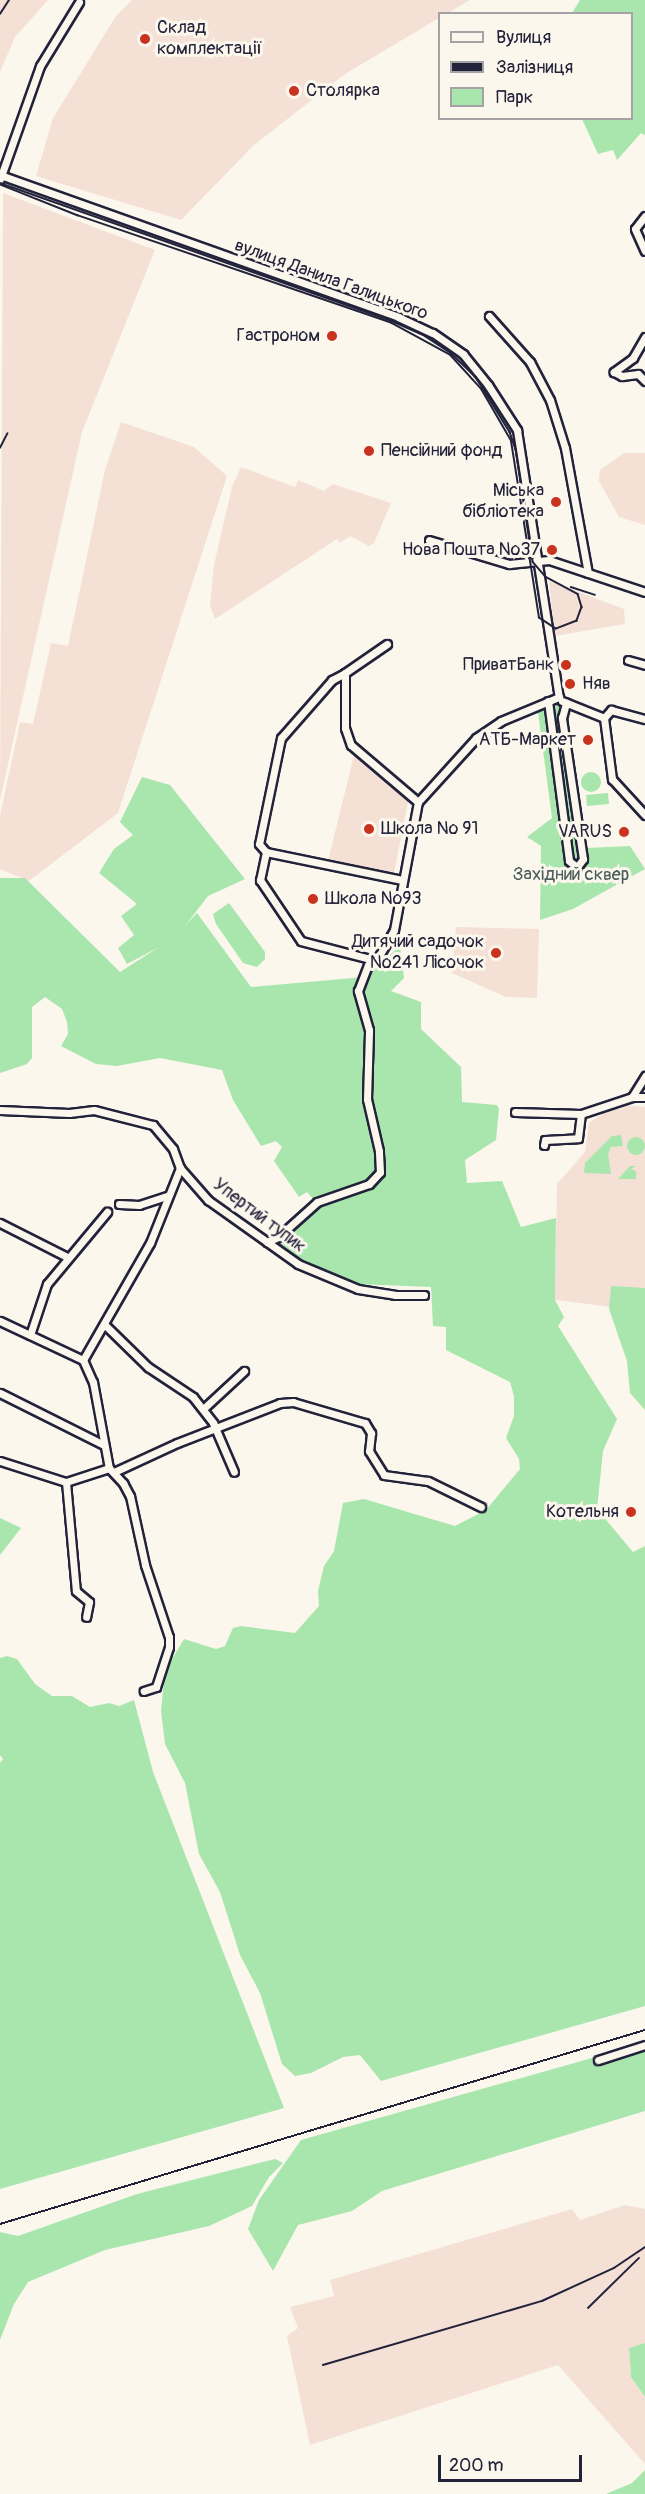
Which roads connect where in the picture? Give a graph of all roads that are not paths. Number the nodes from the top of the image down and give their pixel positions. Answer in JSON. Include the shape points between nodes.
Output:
{"nodes":[{"id":1,"x":79,"y":2,"type":"dead end"},
{"id":2,"x":0,"y":177,"type":"edge"},
{"id":3,"x":645,"y":216,"type":"edge"},
{"id":4,"x":645,"y":251,"type":"edge"},
{"id":5,"x":489,"y":316,"type":"dead end"},
{"id":6,"x":645,"y":337,"type":"edge"},
{"id":7,"x":645,"y":381,"type":"edge"},
{"id":8,"x":429,"y":540,"type":"dead end"},
{"id":9,"x":538,"y":562,"type":"junction"},
{"id":10,"x":588,"y":573,"type":"junction"},
{"id":11,"x":645,"y":592,"type":"edge"},
{"id":12,"x":387,"y":644,"type":"dead end"},
{"id":13,"x":628,"y":660,"type":"dead end"},
{"id":14,"x":645,"y":665,"type":"edge"},
{"id":15,"x":345,"y":673,"type":"junction"},
{"id":16,"x":559,"y":697,"type":"junction"},
{"id":17,"x":548,"y":701,"type":"junction"},
{"id":18,"x":566,"y":703,"type":"junction"},
{"id":19,"x":604,"y":718,"type":"junction"},
{"id":20,"x":645,"y":719,"type":"edge"},
{"id":21,"x":418,"y":802,"type":"junction"},
{"id":22,"x":645,"y":815,"type":"edge"},
{"id":23,"x":266,"y":852,"type":"junction"},
{"id":24,"x":402,"y":880,"type":"junction"},
{"id":25,"x":374,"y":960,"type":"junction"},
{"id":26,"x":645,"y":1076,"type":"edge"},
{"id":27,"x":632,"y":1097,"type":"junction"},
{"id":28,"x":645,"y":1097,"type":"edge"},
{"id":29,"x":0,"y":1110,"type":"edge"},
{"id":30,"x":515,"y":1112,"type":"dead end"},
{"id":31,"x":581,"y":1114,"type":"junction"},
{"id":32,"x":544,"y":1145,"type":"dead end"},
{"id":33,"x":180,"y":1168,"type":"junction"},
{"id":34,"x":167,"y":1196,"type":"junction"},
{"id":35,"x":119,"y":1204,"type":"dead end"},
{"id":36,"x":107,"y":1212,"type":"dead end"},
{"id":37,"x":0,"y":1223,"type":"edge"},
{"id":38,"x":267,"y":1242,"type":"junction"},
{"id":39,"x":67,"y":1257,"type":"junction"},
{"id":40,"x":424,"y":1295,"type":"dead end"},
{"id":41,"x":0,"y":1321,"type":"edge"},
{"id":42,"x":106,"y":1326,"type":"junction"},
{"id":43,"x":30,"y":1335,"type":"junction"},
{"id":44,"x":83,"y":1360,"type":"junction"},
{"id":45,"x":244,"y":1371,"type":"dead end"},
{"id":46,"x":0,"y":1393,"type":"edge"},
{"id":47,"x":203,"y":1409,"type":"junction"},
{"id":48,"x":216,"y":1429,"type":"junction"},
{"id":49,"x":104,"y":1445,"type":"junction"},
{"id":50,"x":0,"y":1461,"type":"edge"},
{"id":51,"x":112,"y":1470,"type":"junction"},
{"id":52,"x":234,"y":1472,"type":"dead end"},
{"id":53,"x":66,"y":1482,"type":"junction"},
{"id":54,"x":481,"y":1507,"type":"dead end"},
{"id":55,"x":86,"y":1617,"type":"dead end"},
{"id":56,"x":144,"y":1691,"type":"dead end"},
{"id":57,"x":645,"y":2045,"type":"edge"},
{"id":58,"x":598,"y":2060,"type":"dead end"}],
"edges":[{"from":1,"to":2,"type":"street","via":[[40,66]]},
{"from":2,"to":9,"type":"street","name":"вулиця Данила Галицького","via":[[398,317],[448,343],[476,367],[517,430]]},
{"from":3,"to":4,"type":"street","via":[[635,230]]},
{"from":5,"to":10,"type":"street","via":[[530,362],[550,400],[561,429]]},
{"from":6,"to":7,"type":"street","via":[[633,358],[615,372],[622,376],[638,374]]},
{"from":8,"to":9,"type":"street","via":[[509,564]]},
{"from":9,"to":10,"type":"street","via":[[549,560]]},
{"from":9,"to":16,"type":"street","name":"вулиця Данила Галицького"},
{"from":10,"to":11,"type":"street"},
{"from":12,"to":15,"type":"street"},
{"from":13,"to":14,"type":"street"},
{"from":15,"to":21,"type":"street","via":[[345,728],[349,742]]},
{"from":15,"to":23,"type":"street","via":[[332,680],[281,738],[259,844]]},
{"from":16,"to":17,"type":"street"},
{"from":16,"to":18,"type":"street"},
{"from":17,"to":18,"type":"street","via":[[569,861],[577,867],[583,859],[562,718]]},
{"from":17,"to":21,"type":"street","via":[[501,721],[476,738]]},
{"from":18,"to":19,"type":"street","via":[[590,709]]},
{"from":19,"to":20,"type":"street","via":[[611,710]]},
{"from":19,"to":22,"type":"street","via":[[612,780]]},
{"from":21,"to":24,"type":"street"},
{"from":23,"to":24,"type":"street"},
{"from":23,"to":25,"type":"street","via":[[260,880],[299,939],[355,958]]},
{"from":24,"to":25,"type":"street","via":[[394,930]]},
{"from":25,"to":38,"type":"street","via":[[360,979],[358,991],[369,1030],[367,1100],[380,1172],[369,1184],[317,1202]]},
{"from":26,"to":27,"type":"street"},
{"from":27,"to":28,"type":"street"},
{"from":27,"to":31,"type":"street"},
{"from":29,"to":33,"type":"street","name":"Упертий тупик","via":[[94,1110],[153,1125],[168,1140]]},
{"from":30,"to":31,"type":"street"},
{"from":31,"to":32,"type":"street","via":[[578,1138],[545,1140]]},
{"from":33,"to":34,"type":"street"},
{"from":33,"to":38,"type":"street","name":"Упертий тупик","via":[[208,1200]]},
{"from":34,"to":35,"type":"street","via":[[139,1205]]},
{"from":34,"to":42,"type":"street","via":[[150,1243]]},
{"from":36,"to":39,"type":"street"},
{"from":37,"to":39,"type":"street"},
{"from":38,"to":40,"type":"street","name":"Упертий тупик","via":[[331,1281],[390,1295]]},
{"from":39,"to":43,"type":"street","via":[[47,1284]]},
{"from":41,"to":43,"type":"street"},
{"from":42,"to":44,"type":"street"},
{"from":42,"to":47,"type":"street","via":[[148,1367],[180,1387]]},
{"from":43,"to":44,"type":"street"},
{"from":44,"to":49,"type":"street","via":[[93,1382]]},
{"from":45,"to":47,"type":"street"},
{"from":46,"to":49,"type":"street"},
{"from":47,"to":48,"type":"street"},
{"from":48,"to":51,"type":"street"},
{"from":48,"to":52,"type":"street"},
{"from":48,"to":54,"type":"street","via":[[280,1403],[293,1402],[352,1418],[370,1428],[369,1451],[384,1474],[428,1481]]},
{"from":49,"to":51,"type":"street"},
{"from":50,"to":53,"type":"street"},
{"from":51,"to":53,"type":"street"},
{"from":51,"to":56,"type":"street","via":[[130,1496],[145,1565],[169,1637],[156,1687]]},
{"from":53,"to":55,"type":"street","via":[[76,1591],[89,1602]]},
{"from":57,"to":58,"type":"street"}]}
